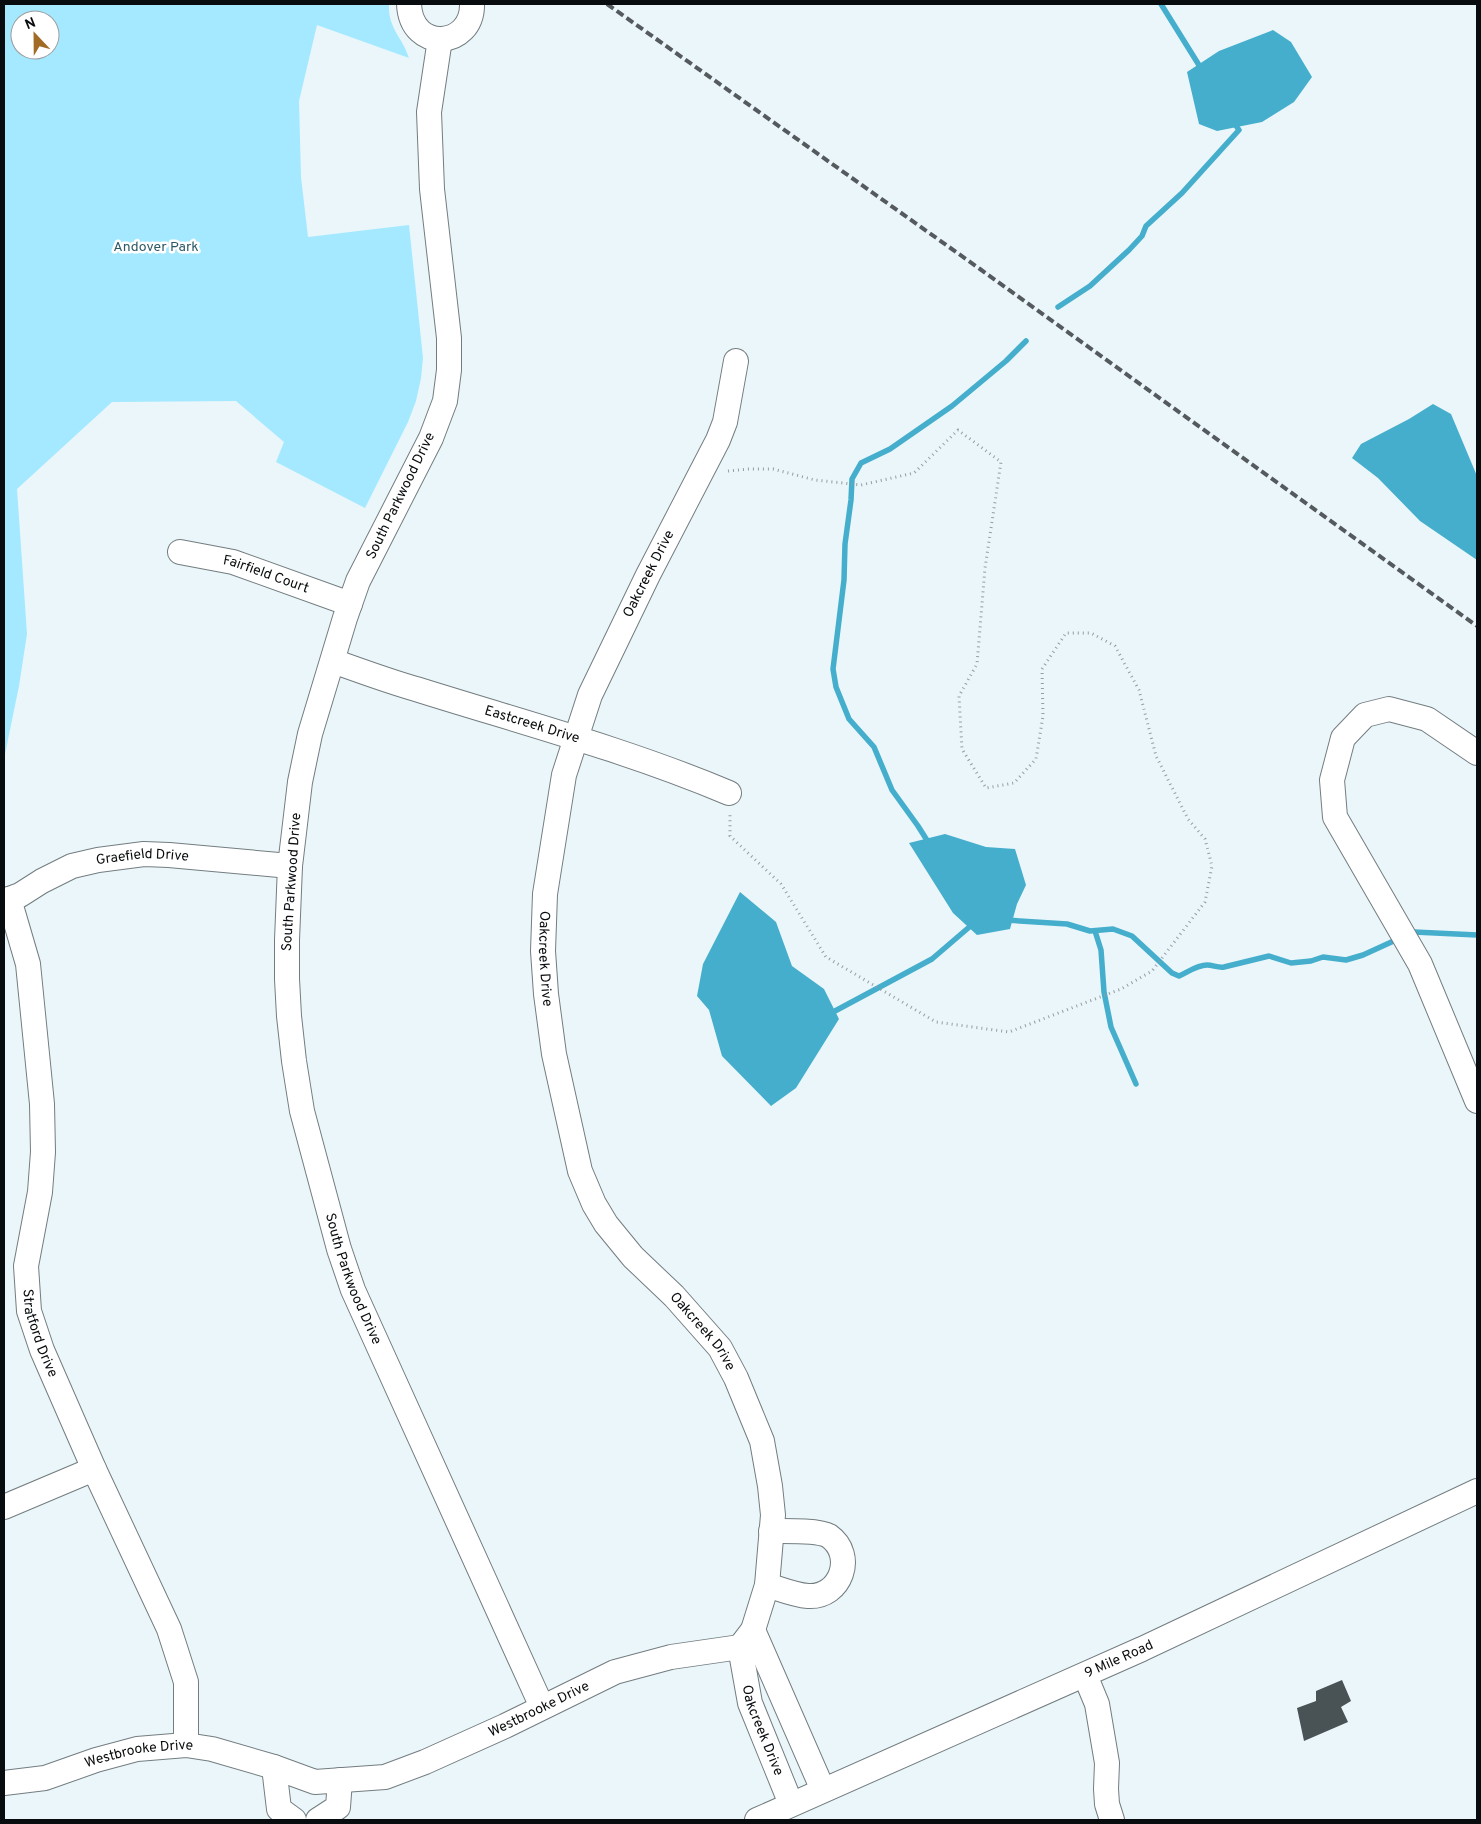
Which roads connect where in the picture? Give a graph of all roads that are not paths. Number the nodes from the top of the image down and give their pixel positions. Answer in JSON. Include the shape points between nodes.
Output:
{"nodes":[{"id":1,"x":409,"y":4,"type":"edge"},
{"id":2,"x":472,"y":4,"type":"edge"},
{"id":3,"x":440,"y":39,"type":"junction"},
{"id":4,"x":736,"y":361,"type":"dead end"},
{"id":5,"x":180,"y":552,"type":"dead end"},
{"id":6,"x":350,"y":604,"type":"junction"},
{"id":7,"x":333,"y":661,"type":"junction"},
{"id":8,"x":576,"y":737,"type":"junction"},
{"id":9,"x":1477,"y":753,"type":"edge"},
{"id":10,"x":729,"y":792,"type":"road end"},
{"id":11,"x":290,"y":866,"type":"junction"},
{"id":12,"x":6,"y":900,"type":"edge"},
{"id":13,"x":1477,"y":1101,"type":"edge"},
{"id":14,"x":94,"y":1469,"type":"junction"},
{"id":15,"x":1477,"y":1491,"type":"edge"},
{"id":16,"x":4,"y":1507,"type":"edge"},
{"id":17,"x":771,"y":1531,"type":"junction"},
{"id":18,"x":767,"y":1586,"type":"junction"},
{"id":19,"x":747,"y":1638,"type":"junction"},
{"id":20,"x":1085,"y":1675,"type":"junction"},
{"id":21,"x":542,"y":1707,"type":"junction"},
{"id":22,"x":186,"y":1745,"type":"junction"},
{"id":23,"x":274,"y":1767,"type":"junction"},
{"id":24,"x":340,"y":1780,"type":"junction"},
{"id":25,"x":4,"y":1784,"type":"edge"},
{"id":26,"x":823,"y":1790,"type":"junction"},
{"id":27,"x":791,"y":1804,"type":"junction"},
{"id":28,"x":294,"y":1820,"type":"edge"},
{"id":29,"x":318,"y":1820,"type":"edge"},
{"id":30,"x":757,"y":1820,"type":"edge"},
{"id":31,"x":1112,"y":1820,"type":"edge"}],
"edges":[{"from":1,"to":3,"type":"street","via":[[409,14],[420,32]]},
{"from":2,"to":3,"type":"street","via":[[467,25],[450,38]]},
{"from":3,"to":6,"type":"street","name":"South Parkwood Drive","via":[[430,112],[432,189],[449,338],[445,402],[431,438],[358,581]]},
{"from":4,"to":8,"type":"street","name":"Oakcreek Drive","via":[[718,440],[612,646]]},
{"from":5,"to":6,"type":"street","name":"Fairfield Court","via":[[234,562]]},
{"from":6,"to":7,"type":"street","name":"South Parkwood Drive"},
{"from":7,"to":8,"type":"street","name":"Eastcreek Drive","via":[[414,689]]},
{"from":7,"to":11,"type":"street","name":"South Parkwood Drive","via":[[310,734]]},
{"from":8,"to":10,"type":"street","name":"Eastcreek Drive"},
{"from":8,"to":17,"type":"street","name":"Oakcreek Drive","via":[[564,775],[549,862],[543,951],[554,1054],[578,1163],[594,1204],[606,1224],[720,1348],[736,1378],[762,1441],[773,1515]]},
{"from":9,"to":13,"type":"street","via":[[1427,719],[1389,709],[1365,715],[1343,738],[1332,780],[1335,817],[1420,964]]},
{"from":11,"to":12,"type":"street","name":"Graefield Drive","via":[[144,854],[72,866]]},
{"from":11,"to":21,"type":"street","name":"South Parkwood Drive","via":[[287,979],[294,1061],[302,1111],[339,1249],[353,1290]]},
{"from":12,"to":14,"type":"street","name":"Stratford Drive","via":[[28,964],[42,1104],[40,1192],[26,1266],[29,1312],[42,1350]]},
{"from":14,"to":16,"type":"street"},
{"from":14,"to":22,"type":"street","name":"Stratford Drive","via":[[169,1629],[186,1682]]},
{"from":15,"to":20,"type":"street","name":"9 Mile Road"},
{"from":17,"to":18,"type":"street","name":"Oakcreek Drive"},
{"from":17,"to":18,"type":"street","via":[[828,1535],[842,1549],[844,1570],[838,1582],[825,1592],[810,1596]]},
{"from":18,"to":19,"type":"street","name":"Oakcreek Drive"},
{"from":19,"to":21,"type":"street","name":"Westbrooke Drive","via":[[614,1672]]},
{"from":19,"to":26,"type":"street","name":"Oakcreek Drive"},
{"from":19,"to":27,"type":"street","name":"Oakcreek Drive","via":[[750,1702]]},
{"from":20,"to":26,"type":"street","name":"9 Mile Road"},
{"from":20,"to":31,"type":"street","via":[[1097,1704],[1107,1763],[1107,1804]]},
{"from":21,"to":24,"type":"street","name":"Westbrooke Drive","via":[[425,1762],[385,1777]]},
{"from":22,"to":23,"type":"street","name":"Westbrooke Drive"},
{"from":22,"to":25,"type":"street","name":"Westbrooke Drive","via":[[137,1749],[45,1778]]},
{"from":23,"to":24,"type":"street","name":"Westbrooke Drive","via":[[315,1782]]},
{"from":23,"to":28,"type":"street","via":[[279,1810]]},
{"from":24,"to":29,"type":"street","via":[[338,1807]]},
{"from":26,"to":27,"type":"street","name":"9 Mile Road"},
{"from":27,"to":30,"type":"street","name":"9 Mile Road"}]}
